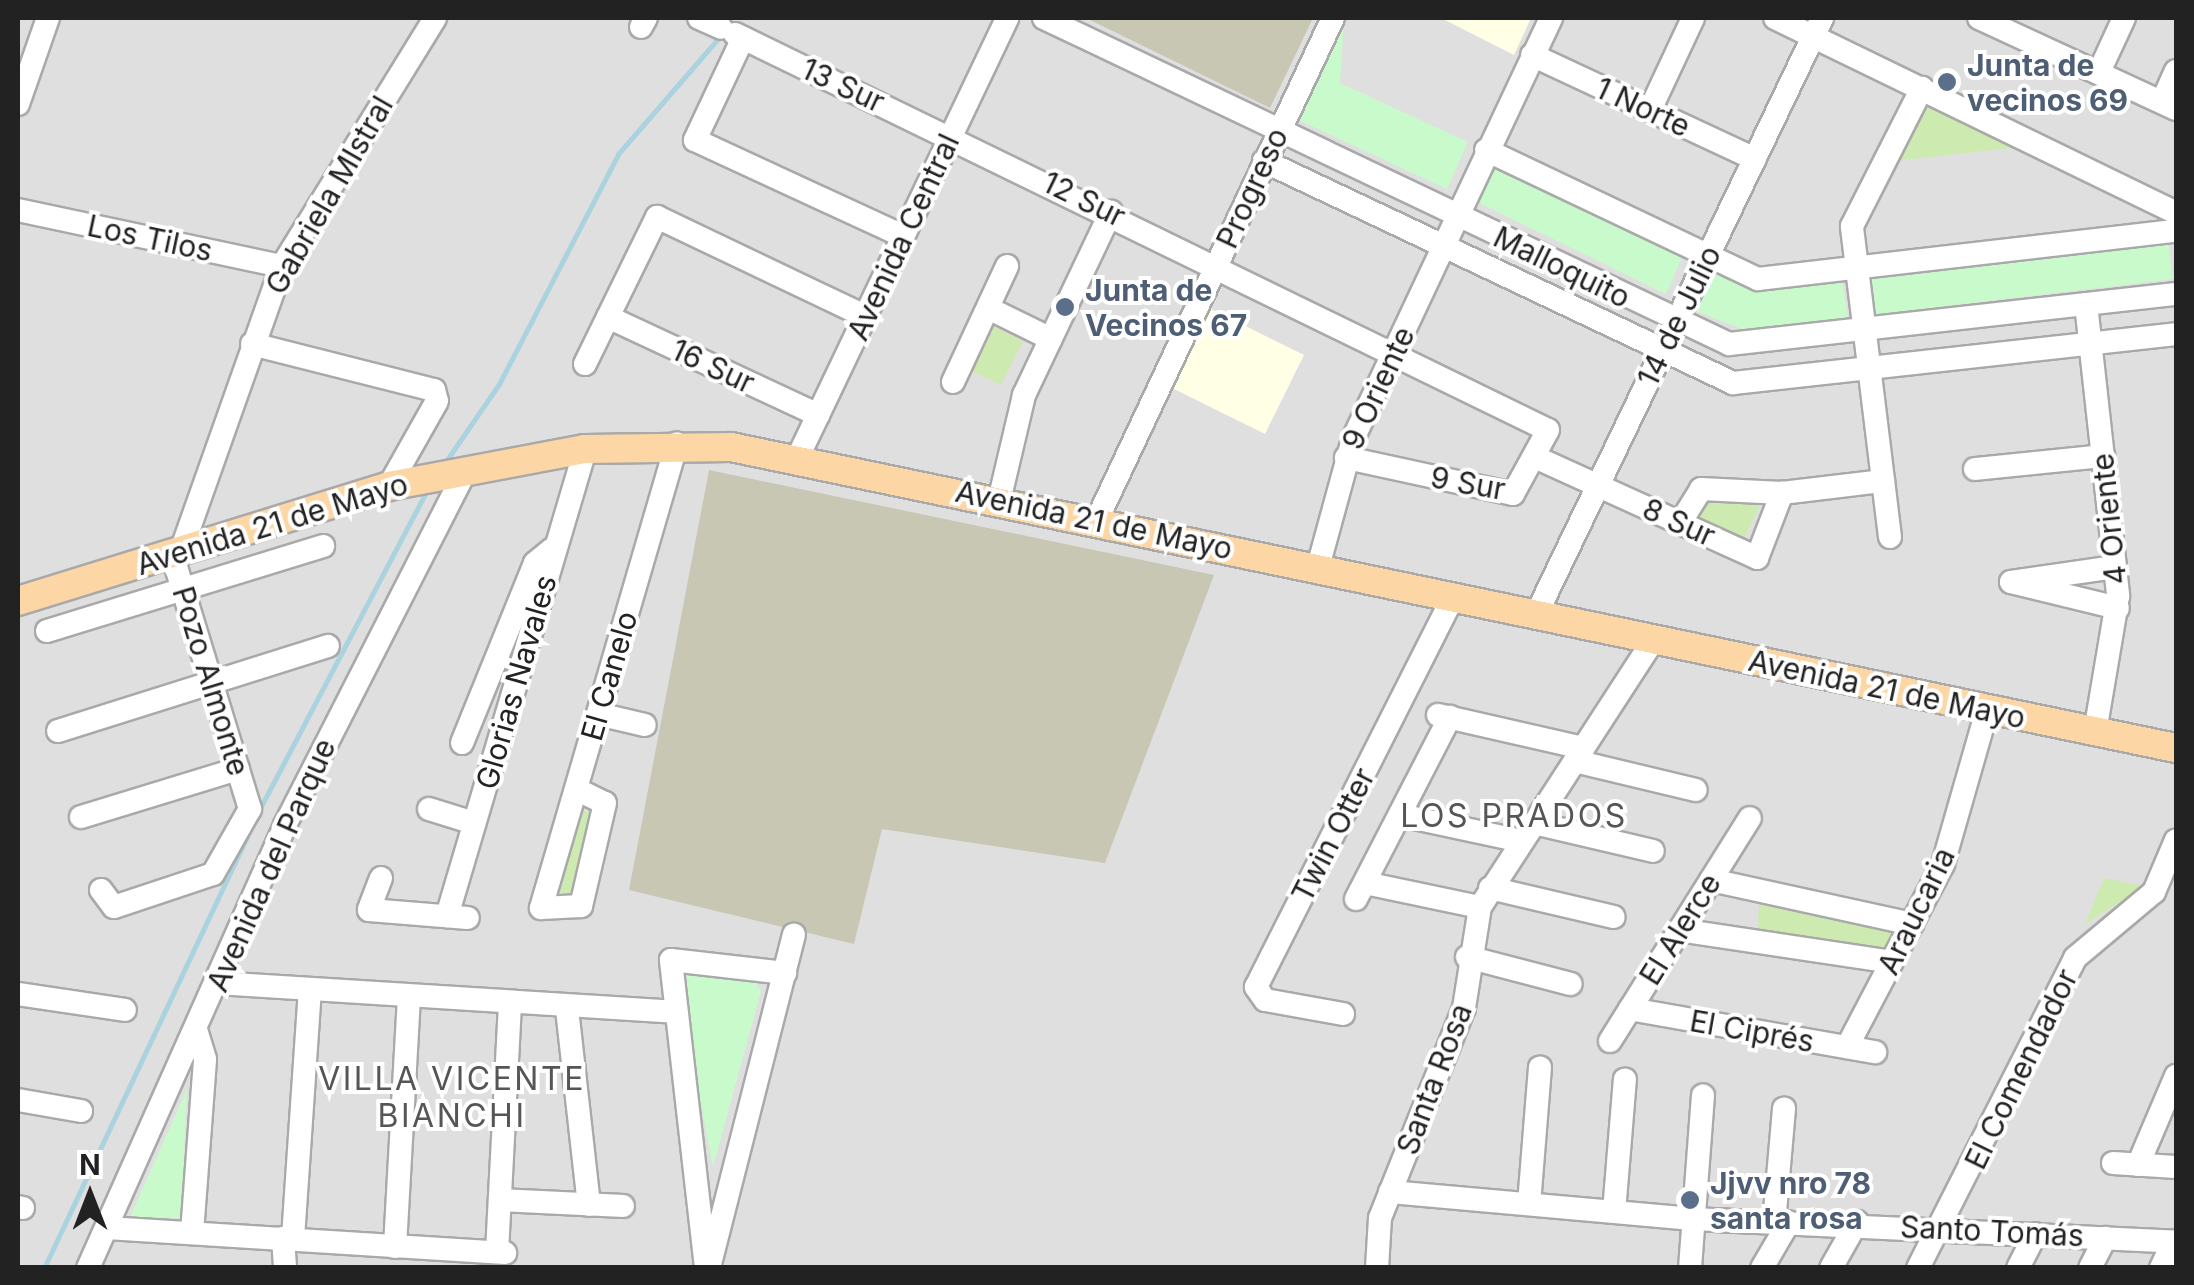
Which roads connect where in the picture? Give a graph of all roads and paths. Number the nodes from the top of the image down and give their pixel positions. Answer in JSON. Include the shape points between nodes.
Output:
{"nodes":[{"id":1,"x":48,"y":18,"type":"edge"},
{"id":2,"x":435,"y":18,"type":"edge"},
{"id":3,"x":699,"y":18,"type":"edge"},
{"id":4,"x":1007,"y":18,"type":"edge"},
{"id":5,"x":1044,"y":18,"type":"edge"},
{"id":6,"x":1333,"y":18,"type":"edge"},
{"id":7,"x":1551,"y":18,"type":"edge"},
{"id":8,"x":1693,"y":18,"type":"edge"},
{"id":9,"x":1775,"y":18,"type":"edge"},
{"id":10,"x":1979,"y":18,"type":"edge"},
{"id":11,"x":2124,"y":18,"type":"edge"},
{"id":12,"x":1818,"y":27,"type":"edge"},
{"id":13,"x":733,"y":33,"type":"junction"},
{"id":14,"x":1532,"y":55,"type":"junction"},
{"id":15,"x":2176,"y":71,"type":"edge"},
{"id":16,"x":2098,"y":72,"type":"junction"},
{"id":17,"x":1922,"y":88,"type":"junction"},
{"id":18,"x":18,"y":104,"type":"edge"},
{"id":19,"x":2169,"y":105,"type":"edge"},
{"id":20,"x":1650,"y":110,"type":"junction"},
{"id":21,"x":1279,"y":130,"type":"junction"},
{"id":22,"x":951,"y":135,"type":"junction"},
{"id":23,"x":1486,"y":150,"type":"junction"},
{"id":24,"x":1754,"y":159,"type":"junction"},
{"id":25,"x":1264,"y":160,"type":"junction"},
{"id":26,"x":18,"y":210,"type":"edge"},
{"id":27,"x":1111,"y":212,"type":"junction"},
{"id":28,"x":1455,"y":216,"type":"junction"},
{"id":29,"x":2176,"y":218,"type":"edge"},
{"id":30,"x":904,"y":236,"type":"junction"},
{"id":31,"x":1443,"y":246,"type":"junction"},
{"id":32,"x":1708,"y":257,"type":"junction"},
{"id":33,"x":1216,"y":262,"type":"junction"},
{"id":34,"x":282,"y":266,"type":"junction"},
{"id":35,"x":1007,"y":266,"type":"dead end"},
{"id":36,"x":1857,"y":268,"type":"junction"},
{"id":37,"x":2176,"y":294,"type":"edge"},
{"id":38,"x":2086,"y":304,"type":"junction"},
{"id":39,"x":988,"y":308,"type":"junction"},
{"id":40,"x":865,"y":316,"type":"junction"},
{"id":41,"x":608,"y":317,"type":"junction"},
{"id":42,"x":1676,"y":322,"type":"junction"},
{"id":43,"x":1865,"y":332,"type":"junction"},
{"id":44,"x":2176,"y":334,"type":"edge"},
{"id":45,"x":1051,"y":339,"type":"junction"},
{"id":46,"x":252,"y":344,"type":"junction"},
{"id":47,"x":2090,"y":344,"type":"junction"},
{"id":48,"x":1396,"y":350,"type":"junction"},
{"id":49,"x":1663,"y":351,"type":"junction"},
{"id":50,"x":585,"y":364,"type":"dead end"},
{"id":51,"x":1870,"y":368,"type":"junction"},
{"id":52,"x":953,"y":382,"type":"dead end"},
{"id":53,"x":818,"y":415,"type":"junction"},
{"id":54,"x":1547,"y":426,"type":"joint"},
{"id":55,"x":677,"y":443,"type":"junction"},
{"id":56,"x":585,"y":449,"type":"junction"},
{"id":57,"x":2103,"y":456,"type":"junction"},
{"id":58,"x":798,"y":458,"type":"junction"},
{"id":59,"x":1346,"y":458,"type":"junction"},
{"id":60,"x":1537,"y":458,"type":"junction"},
{"id":61,"x":1975,"y":469,"type":"dead end"},
{"id":62,"x":446,"y":474,"type":"junction"},
{"id":63,"x":1883,"y":481,"type":"junction"},
{"id":64,"x":390,"y":486,"type":"junction"},
{"id":65,"x":1598,"y":486,"type":"junction"},
{"id":66,"x":1782,"y":493,"type":"junction"},
{"id":67,"x":999,"y":501,"type":"junction"},
{"id":68,"x":1096,"y":522,"type":"junction"},
{"id":69,"x":1680,"y":523,"type":"junction"},
{"id":70,"x":1890,"y":537,"type":"dead end"},
{"id":71,"x":323,"y":546,"type":"dead end"},
{"id":72,"x":556,"y":548,"type":"junction"},
{"id":73,"x":176,"y":553,"type":"junction"},
{"id":74,"x":1318,"y":567,"type":"junction"},
{"id":75,"x":2115,"y":567,"type":"junction"},
{"id":76,"x":183,"y":590,"type":"junction"},
{"id":77,"x":1453,"y":597,"type":"junction"},
{"id":78,"x":18,"y":601,"type":"edge"},
{"id":79,"x":2118,"y":608,"type":"junction"},
{"id":80,"x":1536,"y":616,"type":"junction"},
{"id":81,"x":46,"y":631,"type":"dead end"},
{"id":82,"x":1653,"y":640,"type":"junction"},
{"id":83,"x":328,"y":646,"type":"dead end"},
{"id":84,"x":212,"y":684,"type":"junction"},
{"id":85,"x":1987,"y":711,"type":"junction"},
{"id":86,"x":598,"y":714,"type":"junction"},
{"id":87,"x":646,"y":725,"type":"dead end"},
{"id":88,"x":58,"y":732,"type":"dead end"},
{"id":89,"x":2095,"y":732,"type":"junction"},
{"id":90,"x":2176,"y":748,"type":"edge"},
{"id":91,"x":495,"y":754,"type":"junction"},
{"id":92,"x":1579,"y":754,"type":"junction"},
{"id":93,"x":238,"y":770,"type":"junction"},
{"id":94,"x":576,"y":788,"type":"junction"},
{"id":95,"x":1696,"y":790,"type":"dead end"},
{"id":96,"x":429,"y":809,"type":"dead end"},
{"id":97,"x":1400,"y":814,"type":"junction"},
{"id":98,"x":81,"y":817,"type":"dead end"},
{"id":99,"x":1750,"y":818,"type":"dead end"},
{"id":100,"x":474,"y":823,"type":"junction"},
{"id":101,"x":1527,"y":832,"type":"junction"},
{"id":102,"x":2176,"y":840,"type":"edge"},
{"id":103,"x":1653,"y":851,"type":"dead end"},
{"id":104,"x":381,"y":878,"type":"dead end"},
{"id":105,"x":1711,"y":880,"type":"junction"},
{"id":106,"x":100,"y":890,"type":"dead end"},
{"id":107,"x":1485,"y":897,"type":"junction"},
{"id":108,"x":1614,"y":917,"type":"dead end"},
{"id":109,"x":1912,"y":924,"type":"junction"},
{"id":110,"x":1680,"y":930,"type":"junction"},
{"id":111,"x":794,"y":935,"type":"dead end"},
{"id":112,"x":1467,"y":958,"type":"junction"},
{"id":113,"x":1892,"y":962,"type":"junction"},
{"id":114,"x":785,"y":972,"type":"junction"},
{"id":115,"x":217,"y":984,"type":"junction"},
{"id":116,"x":1571,"y":984,"type":"dead end"},
{"id":117,"x":310,"y":991,"type":"junction"},
{"id":118,"x":18,"y":994,"type":"edge"},
{"id":119,"x":410,"y":999,"type":"junction"},
{"id":120,"x":510,"y":1008,"type":"junction"},
{"id":121,"x":567,"y":1009,"type":"junction"},
{"id":122,"x":1630,"y":1009,"type":"junction"},
{"id":123,"x":126,"y":1010,"type":"dead end"},
{"id":124,"x":674,"y":1012,"type":"junction"},
{"id":125,"x":1343,"y":1014,"type":"dead end"},
{"id":126,"x":196,"y":1030,"type":"junction"},
{"id":127,"x":1610,"y":1041,"type":"dead end"},
{"id":128,"x":1846,"y":1048,"type":"junction"},
{"id":129,"x":1874,"y":1052,"type":"dead end"},
{"id":130,"x":1540,"y":1067,"type":"dead end"},
{"id":131,"x":2176,"y":1076,"type":"edge"},
{"id":132,"x":1624,"y":1079,"type":"dead end"},
{"id":133,"x":1703,"y":1095,"type":"dead end"},
{"id":134,"x":18,"y":1100,"type":"edge"},
{"id":135,"x":1784,"y":1108,"type":"dead end"},
{"id":136,"x":82,"y":1110,"type":"dead end"},
{"id":137,"x":2166,"y":1127,"type":"edge"},
{"id":138,"x":2112,"y":1163,"type":"dead end"},
{"id":139,"x":2138,"y":1165,"type":"junction"},
{"id":140,"x":2176,"y":1167,"type":"edge"},
{"id":141,"x":695,"y":1180,"type":"junction"},
{"id":142,"x":731,"y":1181,"type":"junction"},
{"id":143,"x":1390,"y":1192,"type":"junction"},
{"id":144,"x":500,"y":1200,"type":"junction"},
{"id":145,"x":1529,"y":1204,"type":"junction"},
{"id":146,"x":589,"y":1205,"type":"junction"},
{"id":147,"x":624,"y":1206,"type":"dead end"},
{"id":148,"x":1614,"y":1212,"type":"junction"},
{"id":149,"x":1694,"y":1219,"type":"junction"},
{"id":150,"x":1858,"y":1222,"type":"junction"},
{"id":151,"x":1782,"y":1223,"type":"junction"},
{"id":152,"x":108,"y":1228,"type":"junction"},
{"id":153,"x":1940,"y":1228,"type":"junction"},
{"id":154,"x":192,"y":1233,"type":"junction"},
{"id":155,"x":2034,"y":1234,"type":"junction"},
{"id":156,"x":288,"y":1238,"type":"junction"},
{"id":157,"x":2104,"y":1238,"type":"junction"},
{"id":158,"x":2175,"y":1242,"type":"edge"},
{"id":159,"x":381,"y":1253,"type":"edge"},
{"id":160,"x":468,"y":1259,"type":"edge"},
{"id":161,"x":88,"y":1268,"type":"edge"},
{"id":162,"x":285,"y":1268,"type":"edge"},
{"id":163,"x":708,"y":1268,"type":"edge"},
{"id":164,"x":1377,"y":1268,"type":"edge"},
{"id":165,"x":1690,"y":1268,"type":"edge"},
{"id":166,"x":1762,"y":1268,"type":"edge"},
{"id":167,"x":1831,"y":1268,"type":"edge"},
{"id":168,"x":1918,"y":1268,"type":"edge"},
{"id":169,"x":2018,"y":1268,"type":"edge"},
{"id":170,"x":2090,"y":1268,"type":"edge"},
{"id":171,"x":2161,"y":1268,"type":"edge"}],
"edges":[{"from":1,"to":18,"type":"street"},
{"from":2,"to":34,"type":"street","name":"Gabriela MIstral"},
{"from":3,"to":13,"type":"street","name":"13 Sur"},
{"from":4,"to":22,"type":"street","name":"Avenida Central"},
{"from":5,"to":21,"type":"street","name":"Malloquito"},
{"from":6,"to":21,"type":"street","name":"Progreso"},
{"from":7,"to":14,"type":"street","name":"9 Oriente"},
{"from":8,"to":20,"type":"street"},
{"from":9,"to":12,"type":"street"},
{"from":10,"to":16,"type":"street"},
{"from":11,"to":16,"type":"street"},
{"from":12,"to":17,"type":"street"},
{"from":12,"to":24,"type":"street","name":"14 de Julio"},
{"from":13,"to":22,"type":"street","name":"13 Sur"},
{"from":13,"to":30,"type":"street","via":[[695,140]]},
{"from":14,"to":20,"type":"street","name":"1 Norte"},
{"from":14,"to":23,"type":"street","name":"9 Oriente"},
{"from":15,"to":19,"type":"street"},
{"from":16,"to":19,"type":"street"},
{"from":17,"to":29,"type":"street"},
{"from":17,"to":36,"type":"street","via":[[1852,226]]},
{"from":20,"to":24,"type":"street","name":"1 Norte"},
{"from":21,"to":25,"type":"street","name":"Progreso"},
{"from":21,"to":28,"type":"street","name":"Malloquito"},
{"from":22,"to":27,"type":"street","name":"12 Sur"},
{"from":22,"to":30,"type":"street","name":"Avenida Central"},
{"from":23,"to":28,"type":"street","name":"9 Oriente"},
{"from":23,"to":32,"type":"street"},
{"from":24,"to":32,"type":"street","name":"14 de Julio"},
{"from":25,"to":31,"type":"street"},
{"from":25,"to":33,"type":"street","name":"Progreso"},
{"from":26,"to":34,"type":"street","name":"Los Tilos"},
{"from":27,"to":33,"type":"street","name":"12 Sur"},
{"from":27,"to":45,"type":"street"},
{"from":28,"to":31,"type":"street","name":"9 Oriente"},
{"from":28,"to":42,"type":"street","name":"Malloquito"},
{"from":29,"to":36,"type":"street"},
{"from":30,"to":40,"type":"street","name":"Avenida Central"},
{"from":31,"to":48,"type":"street","name":"9 Oriente"},
{"from":31,"to":49,"type":"street"},
{"from":32,"to":36,"type":"street","via":[[1758,279]]},
{"from":32,"to":42,"type":"street","name":"14 de Julio"},
{"from":33,"to":48,"type":"street","name":"12 Sur"},
{"from":33,"to":68,"type":"street","name":"Progreso"},
{"from":34,"to":46,"type":"street","name":"Gabriela MIstral"},
{"from":35,"to":39,"type":"street"},
{"from":36,"to":43,"type":"street"},
{"from":37,"to":38,"type":"street","name":"Malloquito"},
{"from":38,"to":43,"type":"street","name":"Malloquito"},
{"from":38,"to":47,"type":"street","name":"4 Oriente"},
{"from":39,"to":45,"type":"street"},
{"from":39,"to":52,"type":"street"},
{"from":40,"to":41,"type":"street","via":[[657,216]]},
{"from":40,"to":53,"type":"street","name":"Avenida Central"},
{"from":41,"to":50,"type":"street"},
{"from":41,"to":53,"type":"street","name":"16 Sur"},
{"from":42,"to":43,"type":"street","name":"Malloquito","via":[[1750,345]]},
{"from":42,"to":49,"type":"street","name":"14 de Julio"},
{"from":43,"to":51,"type":"street"},
{"from":44,"to":47,"type":"street"},
{"from":45,"to":67,"type":"street","via":[[1024,395]]},
{"from":46,"to":64,"type":"street","via":[[434,390],[437,401]]},
{"from":46,"to":73,"type":"street","name":"Gabriela MIstral"},
{"from":47,"to":51,"type":"street"},
{"from":47,"to":57,"type":"street","name":"4 Oriente"},
{"from":48,"to":54,"type":"street","name":"12 Sur"},
{"from":48,"to":59,"type":"street","name":"9 Oriente"},
{"from":49,"to":51,"type":"street","via":[[1738,383]]},
{"from":49,"to":65,"type":"street","name":"14 de Julio"},
{"from":51,"to":63,"type":"street"},
{"from":53,"to":58,"type":"street","name":"Avenida Central"},
{"from":54,"to":60,"type":"street","name":"9 Sur"},
{"from":55,"to":56,"type":"main road","name":"Avenida 21 de Mayo"},
{"from":55,"to":58,"type":"main road","name":"Avenida 21 de Mayo"},
{"from":55,"to":86,"type":"street","name":"El Canelo"},
{"from":56,"to":62,"type":"main road","name":"Avenida 21 de Mayo"},
{"from":56,"to":72,"type":"street","name":"Glorias Navales"},
{"from":57,"to":61,"type":"street"},
{"from":57,"to":75,"type":"street","name":"4 Oriente"},
{"from":58,"to":67,"type":"main road","name":"Avenida 21 de Mayo"},
{"from":59,"to":60,"type":"street","name":"9 Sur","via":[[1513,494]]},
{"from":59,"to":74,"type":"street","name":"9 Oriente"},
{"from":60,"to":65,"type":"street","name":"8 Sur"},
{"from":62,"to":64,"type":"main road","name":"Avenida 21 de Mayo"},
{"from":62,"to":115,"type":"street","name":"Avenida del Parque"},
{"from":63,"to":66,"type":"street"},
{"from":63,"to":70,"type":"street"},
{"from":64,"to":73,"type":"main road","name":"Avenida 21 de Mayo"},
{"from":65,"to":69,"type":"street","name":"8 Sur"},
{"from":65,"to":80,"type":"street","name":"14 de Julio"},
{"from":66,"to":69,"type":"street","via":[[1701,489]]},
{"from":66,"to":69,"type":"street","name":"8 Sur","via":[[1758,558]]},
{"from":67,"to":68,"type":"main road","name":"Avenida 21 de Mayo"},
{"from":68,"to":74,"type":"main road","name":"Avenida 21 de Mayo"},
{"from":71,"to":76,"type":"street","name":"Avenida 21 de Mayo"},
{"from":72,"to":91,"type":"street","name":"Glorias Navales"},
{"from":72,"to":91,"type":"street","via":[[536,563],[455,741]]},
{"from":73,"to":76,"type":"street","name":"Pozo Almonte"},
{"from":73,"to":78,"type":"main road","name":"Avenida 21 de Mayo"},
{"from":74,"to":77,"type":"main road","name":"Avenida 21 de Mayo"},
{"from":75,"to":79,"type":"street","name":"4 Oriente"},
{"from":75,"to":79,"type":"street","via":[[2010,582]]},
{"from":76,"to":81,"type":"street","name":"Avenida 21 de Mayo"},
{"from":76,"to":84,"type":"street","name":"Pozo Almonte"},
{"from":77,"to":80,"type":"main road","name":"Avenida 21 de Mayo"},
{"from":77,"to":125,"type":"street","name":"Twin Otter","via":[[1256,988],[1265,1000]]},
{"from":79,"to":89,"type":"street","name":"4 Oriente"},
{"from":80,"to":82,"type":"main road","name":"Avenida 21 de Mayo"},
{"from":82,"to":85,"type":"main road","name":"Avenida 21 de Mayo"},
{"from":82,"to":92,"type":"street","name":"Santa Rosa"},
{"from":83,"to":84,"type":"street"},
{"from":84,"to":88,"type":"street"},
{"from":84,"to":93,"type":"street","name":"Pozo Almonte"},
{"from":85,"to":89,"type":"main road","name":"Avenida 21 de Mayo"},
{"from":85,"to":109,"type":"street","name":"Araucaria","via":[[1943,864]]},
{"from":86,"to":87,"type":"street"},
{"from":86,"to":94,"type":"street","name":"El Canelo"},
{"from":89,"to":90,"type":"main road","name":"Avenida 21 de Mayo"},
{"from":91,"to":100,"type":"street","name":"Glorias Navales"},
{"from":92,"to":95,"type":"street"},
{"from":92,"to":97,"type":"street","via":[[1444,716]]},
{"from":92,"to":101,"type":"street","name":"Santa Rosa"},
{"from":93,"to":98,"type":"street"},
{"from":93,"to":106,"type":"street","name":"Pozo Almonte","via":[[250,809],[213,874],[114,907]]},
{"from":94,"to":94,"type":"street","name":"El Canelo","via":[[542,908],[582,906],[606,804]]},
{"from":96,"to":100,"type":"street"},
{"from":97,"to":101,"type":"street"},
{"from":97,"to":107,"type":"street","via":[[1360,891]]},
{"from":99,"to":105,"type":"street","name":"El Alerce"},
{"from":100,"to":104,"type":"street","name":"Glorias Navales","via":[[457,917],[370,910]]},
{"from":101,"to":103,"type":"street"},
{"from":101,"to":107,"type":"street","name":"Santa Rosa"},
{"from":102,"to":153,"type":"street","name":"El Comendador","via":[[2154,892],[2075,958]]},
{"from":105,"to":109,"type":"street"},
{"from":105,"to":110,"type":"street","name":"El Alerce"},
{"from":107,"to":108,"type":"street"},
{"from":107,"to":112,"type":"street","name":"Santa Rosa"},
{"from":109,"to":113,"type":"street","name":"Araucaria"},
{"from":110,"to":113,"type":"street"},
{"from":110,"to":122,"type":"street","name":"El Alerce"},
{"from":111,"to":114,"type":"street"},
{"from":112,"to":116,"type":"street"},
{"from":112,"to":143,"type":"street","name":"Santa Rosa","via":[[1460,1022]]},
{"from":113,"to":128,"type":"street","name":"Araucaria"},
{"from":114,"to":124,"type":"street","via":[[670,960]]},
{"from":114,"to":142,"type":"street"},
{"from":115,"to":117,"type":"street"},
{"from":115,"to":126,"type":"street","name":"Avenida del Parque"},
{"from":117,"to":119,"type":"street"},
{"from":117,"to":156,"type":"street"},
{"from":118,"to":123,"type":"street"},
{"from":119,"to":120,"type":"street"},
{"from":119,"to":159,"type":"street"},
{"from":120,"to":121,"type":"street"},
{"from":120,"to":144,"type":"street"},
{"from":121,"to":124,"type":"street"},
{"from":121,"to":146,"type":"street"},
{"from":122,"to":127,"type":"street","name":"El Alerce"},
{"from":122,"to":128,"type":"street","name":"El Ciprés"},
{"from":124,"to":141,"type":"street"},
{"from":126,"to":152,"type":"street","name":"Avenida del Parque"},
{"from":126,"to":154,"type":"street","via":[[206,1059]]},
{"from":128,"to":129,"type":"street","name":"El Ciprés"},
{"from":130,"to":145,"type":"street"},
{"from":131,"to":137,"type":"street"},
{"from":132,"to":148,"type":"street"},
{"from":133,"to":149,"type":"street"},
{"from":134,"to":136,"type":"street"},
{"from":135,"to":151,"type":"street"},
{"from":137,"to":139,"type":"street"},
{"from":138,"to":139,"type":"street"},
{"from":139,"to":140,"type":"street"},
{"from":141,"to":142,"type":"street","via":[[705,1189]]},
{"from":141,"to":163,"type":"street"},
{"from":142,"to":163,"type":"street"},
{"from":143,"to":145,"type":"street","name":"Santo Tomás"},
{"from":143,"to":164,"type":"street","name":"Santa Rosa"},
{"from":144,"to":146,"type":"street"},
{"from":144,"to":160,"type":"street","via":[[501,1253]]},
{"from":145,"to":148,"type":"street","name":"Santo Tomás"},
{"from":146,"to":147,"type":"street"},
{"from":148,"to":149,"type":"street","name":"Santo Tomás"},
{"from":149,"to":151,"type":"street","name":"Santo Tomás"},
{"from":149,"to":165,"type":"street"},
{"from":150,"to":151,"type":"street","name":"Santo Tomás"},
{"from":150,"to":153,"type":"street","name":"Santo Tomás"},
{"from":150,"to":167,"type":"street"},
{"from":151,"to":166,"type":"street"},
{"from":152,"to":154,"type":"street"},
{"from":152,"to":161,"type":"street","name":"Avenida del Parque"},
{"from":153,"to":155,"type":"street","name":"Santo Tomás"},
{"from":153,"to":168,"type":"street","name":"El Comendador"},
{"from":154,"to":156,"type":"street"},
{"from":155,"to":157,"type":"street","name":"Santo Tomás"},
{"from":155,"to":169,"type":"street"},
{"from":156,"to":159,"type":"street"},
{"from":156,"to":162,"type":"street"},
{"from":157,"to":158,"type":"street","name":"Santo Tomás"},
{"from":157,"to":170,"type":"street"},
{"from":158,"to":171,"type":"street"},
{"from":159,"to":160,"type":"street"}]}
